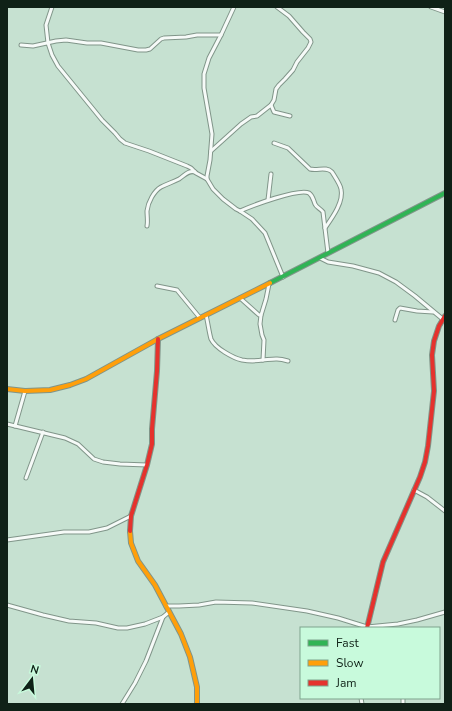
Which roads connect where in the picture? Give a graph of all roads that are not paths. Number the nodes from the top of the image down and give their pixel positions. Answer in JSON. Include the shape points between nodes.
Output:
{"nodes":[{"id":1,"x":52,"y":7,"type":"edge"},
{"id":2,"x":234,"y":7,"type":"edge"},
{"id":3,"x":277,"y":7,"type":"edge"},
{"id":4,"x":431,"y":7,"type":"edge"},
{"id":5,"x":445,"y":12,"type":"edge"},
{"id":6,"x":221,"y":35,"type":"junction"},
{"id":7,"x":48,"y":43,"type":"junction"},
{"id":8,"x":21,"y":45,"type":"dead end"},
{"id":9,"x":271,"y":105,"type":"junction"},
{"id":10,"x":290,"y":116,"type":"dead end"},
{"id":11,"x":274,"y":144,"type":"dead end"},
{"id":12,"x":211,"y":151,"type":"junction"},
{"id":13,"x":196,"y":173,"type":"junction"},
{"id":14,"x":271,"y":174,"type":"dead end"},
{"id":15,"x":207,"y":179,"type":"junction"},
{"id":16,"x":445,"y":193,"type":"edge"},
{"id":17,"x":268,"y":200,"type":"junction"},
{"id":18,"x":240,"y":211,"type":"junction"},
{"id":19,"x":147,"y":226,"type":"dead end"},
{"id":20,"x":325,"y":228,"type":"junction"},
{"id":21,"x":328,"y":253,"type":"junction"},
{"id":22,"x":320,"y":258,"type":"junction"},
{"id":23,"x":283,"y":277,"type":"junction"},
{"id":24,"x":269,"y":284,"type":"junction"},
{"id":25,"x":157,"y":286,"type":"dead end"},
{"id":26,"x":240,"y":298,"type":"junction"},
{"id":27,"x":433,"y":312,"type":"junction"},
{"id":28,"x":206,"y":315,"type":"junction"},
{"id":29,"x":261,"y":315,"type":"junction"},
{"id":30,"x":200,"y":318,"type":"junction"},
{"id":31,"x":444,"y":319,"type":"edge"},
{"id":32,"x":395,"y":320,"type":"dead end"},
{"id":33,"x":158,"y":339,"type":"junction"},
{"id":34,"x":263,"y":360,"type":"junction"},
{"id":35,"x":288,"y":361,"type":"dead end"},
{"id":36,"x":7,"y":389,"type":"edge"},
{"id":37,"x":25,"y":391,"type":"junction"},
{"id":38,"x":7,"y":424,"type":"edge"},
{"id":39,"x":15,"y":426,"type":"junction"},
{"id":40,"x":43,"y":432,"type":"junction"},
{"id":41,"x":147,"y":465,"type":"junction"},
{"id":42,"x":26,"y":478,"type":"dead end"},
{"id":43,"x":414,"y":490,"type":"junction"},
{"id":44,"x":445,"y":511,"type":"edge"},
{"id":45,"x":131,"y":516,"type":"junction"},
{"id":46,"x":7,"y":540,"type":"edge"},
{"id":47,"x":7,"y":605,"type":"edge"},
{"id":48,"x":166,"y":606,"type":"junction"},
{"id":49,"x":170,"y":612,"type":"junction"},
{"id":50,"x":445,"y":612,"type":"edge"},
{"id":51,"x":163,"y":617,"type":"junction"},
{"id":52,"x":402,"y":623,"type":"junction"},
{"id":53,"x":367,"y":627,"type":"edge"},
{"id":54,"x":404,"y":627,"type":"edge"},
{"id":55,"x":122,"y":704,"type":"edge"},
{"id":56,"x":197,"y":704,"type":"edge"}],
"edges":[{"from":1,"to":7,"type":"street","via":[[46,25]]},
{"from":2,"to":6,"type":"street"},
{"from":3,"to":9,"type":"street","via":[[289,16],[311,42],[293,70],[276,89]]},
{"from":4,"to":5,"type":"street"},
{"from":6,"to":7,"type":"street","via":[[161,39],[146,50],[66,40]]},
{"from":6,"to":12,"type":"street","via":[[204,74],[212,134]]},
{"from":7,"to":8,"type":"street"},
{"from":7,"to":13,"type":"street","via":[[58,66],[120,139],[187,166]]},
{"from":9,"to":10,"type":"street","via":[[274,112]]},
{"from":9,"to":12,"type":"street","via":[[241,124]]},
{"from":11,"to":20,"type":"street","via":[[288,148],[310,169],[327,168],[332,172],[341,189],[341,197],[336,212]]},
{"from":12,"to":15,"type":"street"},
{"from":13,"to":15,"type":"street"},
{"from":13,"to":19,"type":"street","via":[[189,172],[154,194],[147,211]]},
{"from":14,"to":17,"type":"street"},
{"from":15,"to":18,"type":"street","via":[[218,194]]},
{"from":16,"to":21,"type":"street"},
{"from":17,"to":18,"type":"street"},
{"from":17,"to":20,"type":"street","via":[[306,192],[324,212]]},
{"from":18,"to":23,"type":"street","via":[[265,233]]},
{"from":20,"to":21,"type":"street"},
{"from":21,"to":22,"type":"street"},
{"from":22,"to":23,"type":"street"},
{"from":22,"to":27,"type":"street","via":[[379,274],[396,282]]},
{"from":23,"to":24,"type":"street"},
{"from":24,"to":26,"type":"street"},
{"from":24,"to":29,"type":"street"},
{"from":25,"to":30,"type":"street","via":[[177,290]]},
{"from":26,"to":28,"type":"street"},
{"from":26,"to":29,"type":"street"},
{"from":27,"to":31,"type":"street"},
{"from":27,"to":32,"type":"street","via":[[400,308]]},
{"from":28,"to":30,"type":"street"},
{"from":28,"to":34,"type":"street","via":[[211,339],[217,347],[235,358]]},
{"from":29,"to":34,"type":"street"},
{"from":30,"to":33,"type":"street"},
{"from":31,"to":43,"type":"street","via":[[434,340],[434,392],[428,446]]},
{"from":33,"to":37,"type":"street","via":[[86,379],[50,390]]},
{"from":33,"to":41,"type":"street","via":[[152,444]]},
{"from":34,"to":35,"type":"street","via":[[274,358]]},
{"from":36,"to":37,"type":"street"},
{"from":37,"to":39,"type":"street"},
{"from":38,"to":39,"type":"street"},
{"from":39,"to":40,"type":"street"},
{"from":40,"to":41,"type":"street","via":[[78,444],[94,459],[103,462]]},
{"from":40,"to":42,"type":"street"},
{"from":41,"to":45,"type":"street"},
{"from":43,"to":44,"type":"street"},
{"from":43,"to":53,"type":"street","via":[[383,562]]},
{"from":45,"to":46,"type":"street","via":[[107,528],[89,532],[64,532]]},
{"from":45,"to":48,"type":"street","via":[[131,543],[138,561]]},
{"from":47,"to":51,"type":"street","via":[[69,621],[118,628],[144,624]]},
{"from":48,"to":49,"type":"street"},
{"from":48,"to":53,"type":"street","via":[[216,602],[252,603],[322,614]]},
{"from":49,"to":51,"type":"street"},
{"from":49,"to":56,"type":"street","via":[[190,657],[197,687]]},
{"from":50,"to":52,"type":"street"},
{"from":51,"to":55,"type":"street","via":[[146,660]]},
{"from":52,"to":53,"type":"street"},
{"from":52,"to":54,"type":"street"}]}
